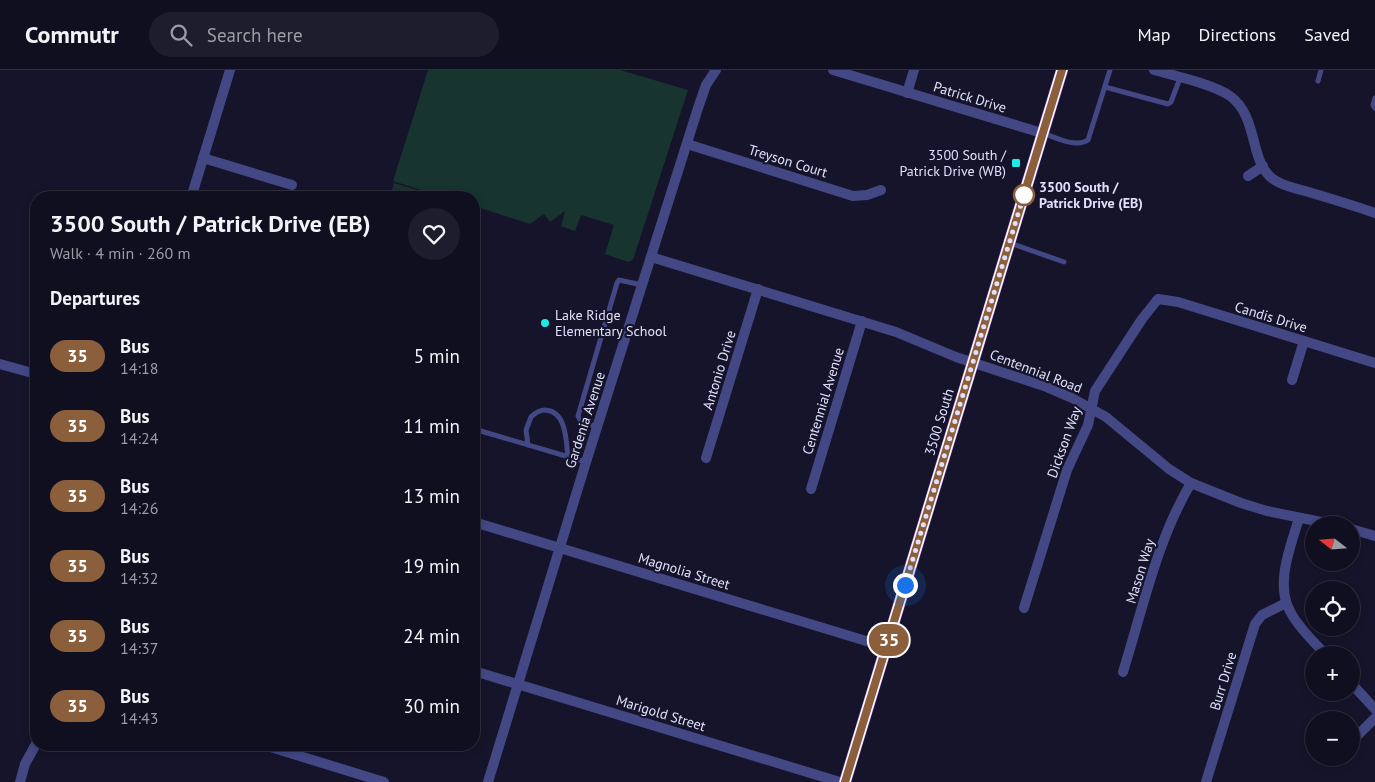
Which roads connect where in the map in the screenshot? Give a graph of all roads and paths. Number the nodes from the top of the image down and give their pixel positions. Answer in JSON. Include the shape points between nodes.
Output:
{"nodes":[{"id":1,"x":230,"y":70,"type":"edge"},
{"id":2,"x":716,"y":70,"type":"edge"},
{"id":3,"x":833,"y":70,"type":"edge"},
{"id":4,"x":914,"y":70,"type":"edge"},
{"id":5,"x":1062,"y":70,"type":"edge"},
{"id":6,"x":1110,"y":70,"type":"edge"},
{"id":7,"x":1154,"y":70,"type":"edge"},
{"id":8,"x":1322,"y":70,"type":"edge"},
{"id":9,"x":1180,"y":78,"type":"junction"},
{"id":10,"x":1318,"y":82,"type":"dead end"},
{"id":11,"x":1105,"y":87,"type":"junction"},
{"id":12,"x":907,"y":92,"type":"junction"},
{"id":13,"x":1375,"y":98,"type":"edge"},
{"id":14,"x":1375,"y":108,"type":"edge"},
{"id":15,"x":1042,"y":133,"type":"junction"},
{"id":16,"x":687,"y":144,"type":"junction"},
{"id":17,"x":204,"y":158,"type":"junction"},
{"id":18,"x":1262,"y":166,"type":"junction"},
{"id":19,"x":1248,"y":176,"type":"dead end"},
{"id":20,"x":292,"y":185,"type":"dead end"},
{"id":21,"x":881,"y":190,"type":"dead end"},
{"id":22,"x":193,"y":191,"type":"edge"},
{"id":23,"x":1375,"y":212,"type":"edge"},
{"id":24,"x":1009,"y":243,"type":"junction"},
{"id":25,"x":651,"y":257,"type":"junction"},
{"id":26,"x":1064,"y":262,"type":"dead end"},
{"id":27,"x":642,"y":285,"type":"junction"},
{"id":28,"x":758,"y":290,"type":"junction"},
{"id":29,"x":1158,"y":299,"type":"joint"},
{"id":30,"x":862,"y":321,"type":"junction"},
{"id":31,"x":1304,"y":341,"type":"junction"},
{"id":32,"x":973,"y":363,"type":"junction"},
{"id":33,"x":1375,"y":363,"type":"edge"},
{"id":34,"x":0,"y":364,"type":"edge"},
{"id":35,"x":30,"y":372,"type":"edge"},
{"id":36,"x":1292,"y":380,"type":"dead end"},
{"id":37,"x":1092,"y":408,"type":"junction"},
{"id":38,"x":598,"y":427,"type":"junction"},
{"id":39,"x":480,"y":431,"type":"edge"},
{"id":40,"x":528,"y":445,"type":"junction"},
{"id":41,"x":568,"y":457,"type":"junction"},
{"id":42,"x":706,"y":458,"type":"dead end"},
{"id":43,"x":586,"y":462,"type":"junction"},
{"id":44,"x":1191,"y":483,"type":"junction"},
{"id":45,"x":811,"y":489,"type":"dead end"},
{"id":46,"x":1299,"y":518,"type":"junction"},
{"id":47,"x":1305,"y":519,"type":"edge"},
{"id":48,"x":480,"y":524,"type":"edge"},
{"id":49,"x":1360,"y":532,"type":"edge"},
{"id":50,"x":1375,"y":536,"type":"edge"},
{"id":51,"x":559,"y":548,"type":"junction"},
{"id":52,"x":1286,"y":603,"type":"junction"},
{"id":53,"x":1024,"y":608,"type":"dead end"},
{"id":54,"x":1318,"y":646,"type":"edge"},
{"id":55,"x":886,"y":647,"type":"junction"},
{"id":56,"x":1123,"y":672,"type":"dead end"},
{"id":57,"x":480,"y":673,"type":"edge"},
{"id":58,"x":518,"y":684,"type":"junction"},
{"id":59,"x":1360,"y":693,"type":"edge"},
{"id":60,"x":1375,"y":709,"type":"edge"},
{"id":61,"x":1375,"y":718,"type":"edge"},
{"id":62,"x":1360,"y":733,"type":"edge"},
{"id":63,"x":32,"y":751,"type":"edge"},
{"id":64,"x":283,"y":751,"type":"edge"},
{"id":65,"x":20,"y":782,"type":"edge"},
{"id":66,"x":384,"y":782,"type":"edge"},
{"id":67,"x":488,"y":782,"type":"edge"},
{"id":68,"x":840,"y":782,"type":"edge"},
{"id":69,"x":845,"y":782,"type":"edge"},
{"id":70,"x":1206,"y":782,"type":"edge"}],
"edges":[{"from":1,"to":17,"type":"street"},
{"from":2,"to":16,"type":"street","name":"Gardenia Avenue","via":[[706,85]]},
{"from":3,"to":12,"type":"street","name":"Patrick Drive"},
{"from":4,"to":12,"type":"street"},
{"from":5,"to":15,"type":"main road","name":"3500 South"},
{"from":6,"to":11,"type":"lane"},
{"from":7,"to":9,"type":"street"},
{"from":8,"to":10,"type":"lane"},
{"from":9,"to":11,"type":"lane","via":[[1168,104]]},
{"from":9,"to":18,"type":"street","via":[[1217,89],[1241,107],[1249,121]]},
{"from":11,"to":15,"type":"lane","via":[[1088,140],[1083,144]]},
{"from":12,"to":15,"type":"street","name":"Patrick Drive"},
{"from":13,"to":14,"type":"lane"},
{"from":15,"to":24,"type":"main road","name":"3500 South"},
{"from":16,"to":21,"type":"street","name":"Treyson Court","via":[[853,196]]},
{"from":16,"to":25,"type":"street","name":"Gardenia Avenue"},
{"from":17,"to":20,"type":"street"},
{"from":17,"to":22,"type":"street"},
{"from":18,"to":19,"type":"street"},
{"from":18,"to":23,"type":"street","via":[[1273,180],[1287,186]]},
{"from":24,"to":26,"type":"lane"},
{"from":24,"to":32,"type":"main road","name":"3500 South"},
{"from":25,"to":27,"type":"street","name":"Gardenia Avenue"},
{"from":25,"to":28,"type":"street","name":"Centennial Road"},
{"from":27,"to":38,"type":"street","name":"Gardenia Avenue"},
{"from":27,"to":38,"type":"lane","via":[[623,280],[617,283],[578,416],[581,422]]},
{"from":28,"to":30,"type":"street","name":"Centennial Road"},
{"from":28,"to":42,"type":"street","name":"Antonio Drive"},
{"from":29,"to":31,"type":"street","name":"Candis Drive","via":[[1178,302]]},
{"from":29,"to":37,"type":"street","name":"Dickson Way","via":[[1095,390]]},
{"from":30,"to":32,"type":"street","name":"Centennial Road"},
{"from":30,"to":45,"type":"street","name":"Centennial Avenue"},
{"from":31,"to":33,"type":"street","name":"Candis Drive"},
{"from":31,"to":36,"type":"street"},
{"from":32,"to":37,"type":"street","name":"Centennial Road","via":[[1044,386]]},
{"from":32,"to":55,"type":"main road","name":"3500 South"},
{"from":34,"to":35,"type":"street"},
{"from":37,"to":44,"type":"street","name":"Centennial Road"},
{"from":37,"to":53,"type":"street","name":"Dickson Way","via":[[1088,425],[1067,470]]},
{"from":38,"to":43,"type":"street","name":"Gardenia Avenue"},
{"from":39,"to":40,"type":"lane"},
{"from":40,"to":41,"type":"lane"},
{"from":40,"to":41,"type":"lane","via":[[526,430],[530,417],[542,410],[552,412],[562,422]]},
{"from":41,"to":43,"type":"lane"},
{"from":43,"to":51,"type":"street","name":"Gardenia Avenue"},
{"from":44,"to":46,"type":"street","name":"Centennial Road","via":[[1241,503]]},
{"from":44,"to":56,"type":"street","name":"Mason Way","via":[[1166,534]]},
{"from":46,"to":47,"type":"street","name":"Centennial Road"},
{"from":46,"to":52,"type":"street","via":[[1286,566]]},
{"from":48,"to":51,"type":"street","name":"Magnolia Street"},
{"from":49,"to":50,"type":"street"},
{"from":51,"to":55,"type":"street","name":"Magnolia Street"},
{"from":51,"to":58,"type":"street","name":"Gardenia Avenue"},
{"from":52,"to":54,"type":"street","via":[[1291,614]]},
{"from":52,"to":70,"type":"street","name":"Burr Drive","via":[[1262,615],[1255,624]]},
{"from":55,"to":69,"type":"main road","name":"3500 South"},
{"from":57,"to":58,"type":"street","name":"Marigold Street"},
{"from":58,"to":67,"type":"street","name":"Gardenia Avenue"},
{"from":58,"to":68,"type":"street","name":"Marigold Street"},
{"from":59,"to":60,"type":"street"},
{"from":61,"to":62,"type":"street"},
{"from":63,"to":65,"type":"street"},
{"from":64,"to":66,"type":"street"}]}
